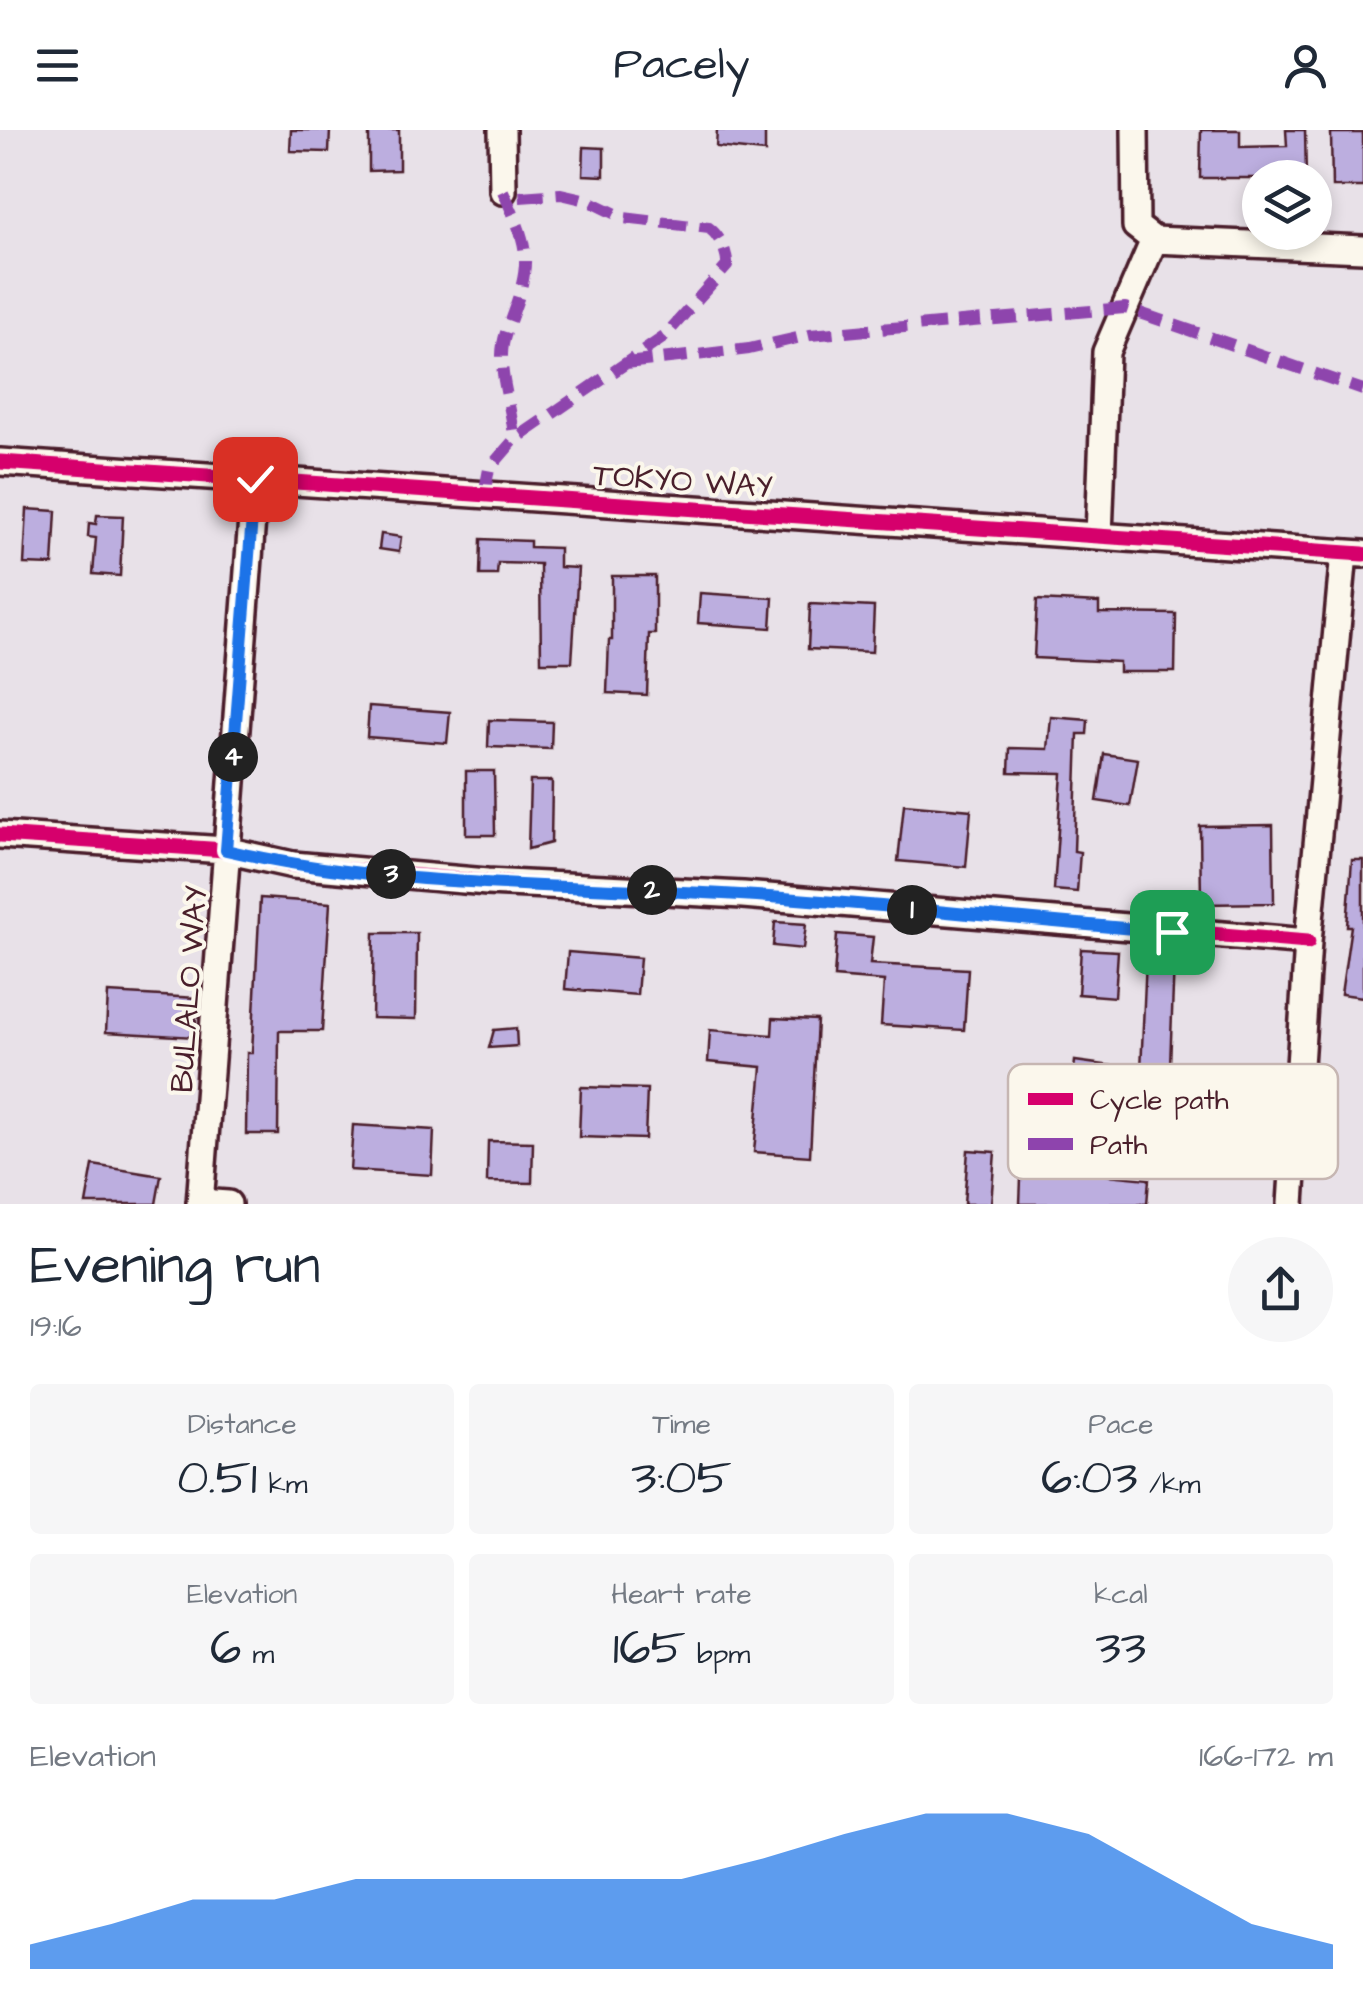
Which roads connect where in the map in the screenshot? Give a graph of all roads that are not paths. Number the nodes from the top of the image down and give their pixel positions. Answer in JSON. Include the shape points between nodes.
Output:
{"nodes":[{"id":1,"x":502,"y":130,"type":"edge"},
{"id":2,"x":1135,"y":130,"type":"edge"},
{"id":3,"x":502,"y":191,"type":"dead end"},
{"id":4,"x":1154,"y":240,"type":"junction"},
{"id":5,"x":1363,"y":248,"type":"edge"},
{"id":6,"x":0,"y":462,"type":"edge"},
{"id":7,"x":255,"y":479,"type":"junction"},
{"id":8,"x":1100,"y":536,"type":"junction"},
{"id":9,"x":1353,"y":554,"type":"edge"},
{"id":10,"x":0,"y":834,"type":"edge"},
{"id":11,"x":226,"y":850,"type":"junction"},
{"id":12,"x":1308,"y":942,"type":"junction"},
{"id":13,"x":1301,"y":1064,"type":"edge"},
{"id":14,"x":1294,"y":1179,"type":"edge"},
{"id":15,"x":200,"y":1203,"type":"edge"},
{"id":16,"x":228,"y":1204,"type":"edge"},
{"id":17,"x":1292,"y":1204,"type":"edge"}],
"edges":[{"from":1,"to":3,"type":"street"},
{"from":2,"to":4,"type":"street","via":[[1136,226]]},
{"from":4,"to":5,"type":"street"},
{"from":4,"to":8,"type":"street","via":[[1106,352]]},
{"from":6,"to":7,"type":"street","name":"TOKYO WAY"},
{"from":7,"to":8,"type":"street","name":"TOKYO WAY"},
{"from":7,"to":11,"type":"street","name":"BULALO WAY"},
{"from":8,"to":9,"type":"street","name":"TOKYO WAY"},
{"from":9,"to":12,"type":"street"},
{"from":10,"to":11,"type":"street"},
{"from":11,"to":12,"type":"street","via":[[293,866]]},
{"from":11,"to":15,"type":"street","name":"BULALO WAY"},
{"from":12,"to":13,"type":"street"},
{"from":14,"to":17,"type":"street"},
{"from":15,"to":16,"type":"street"}]}
